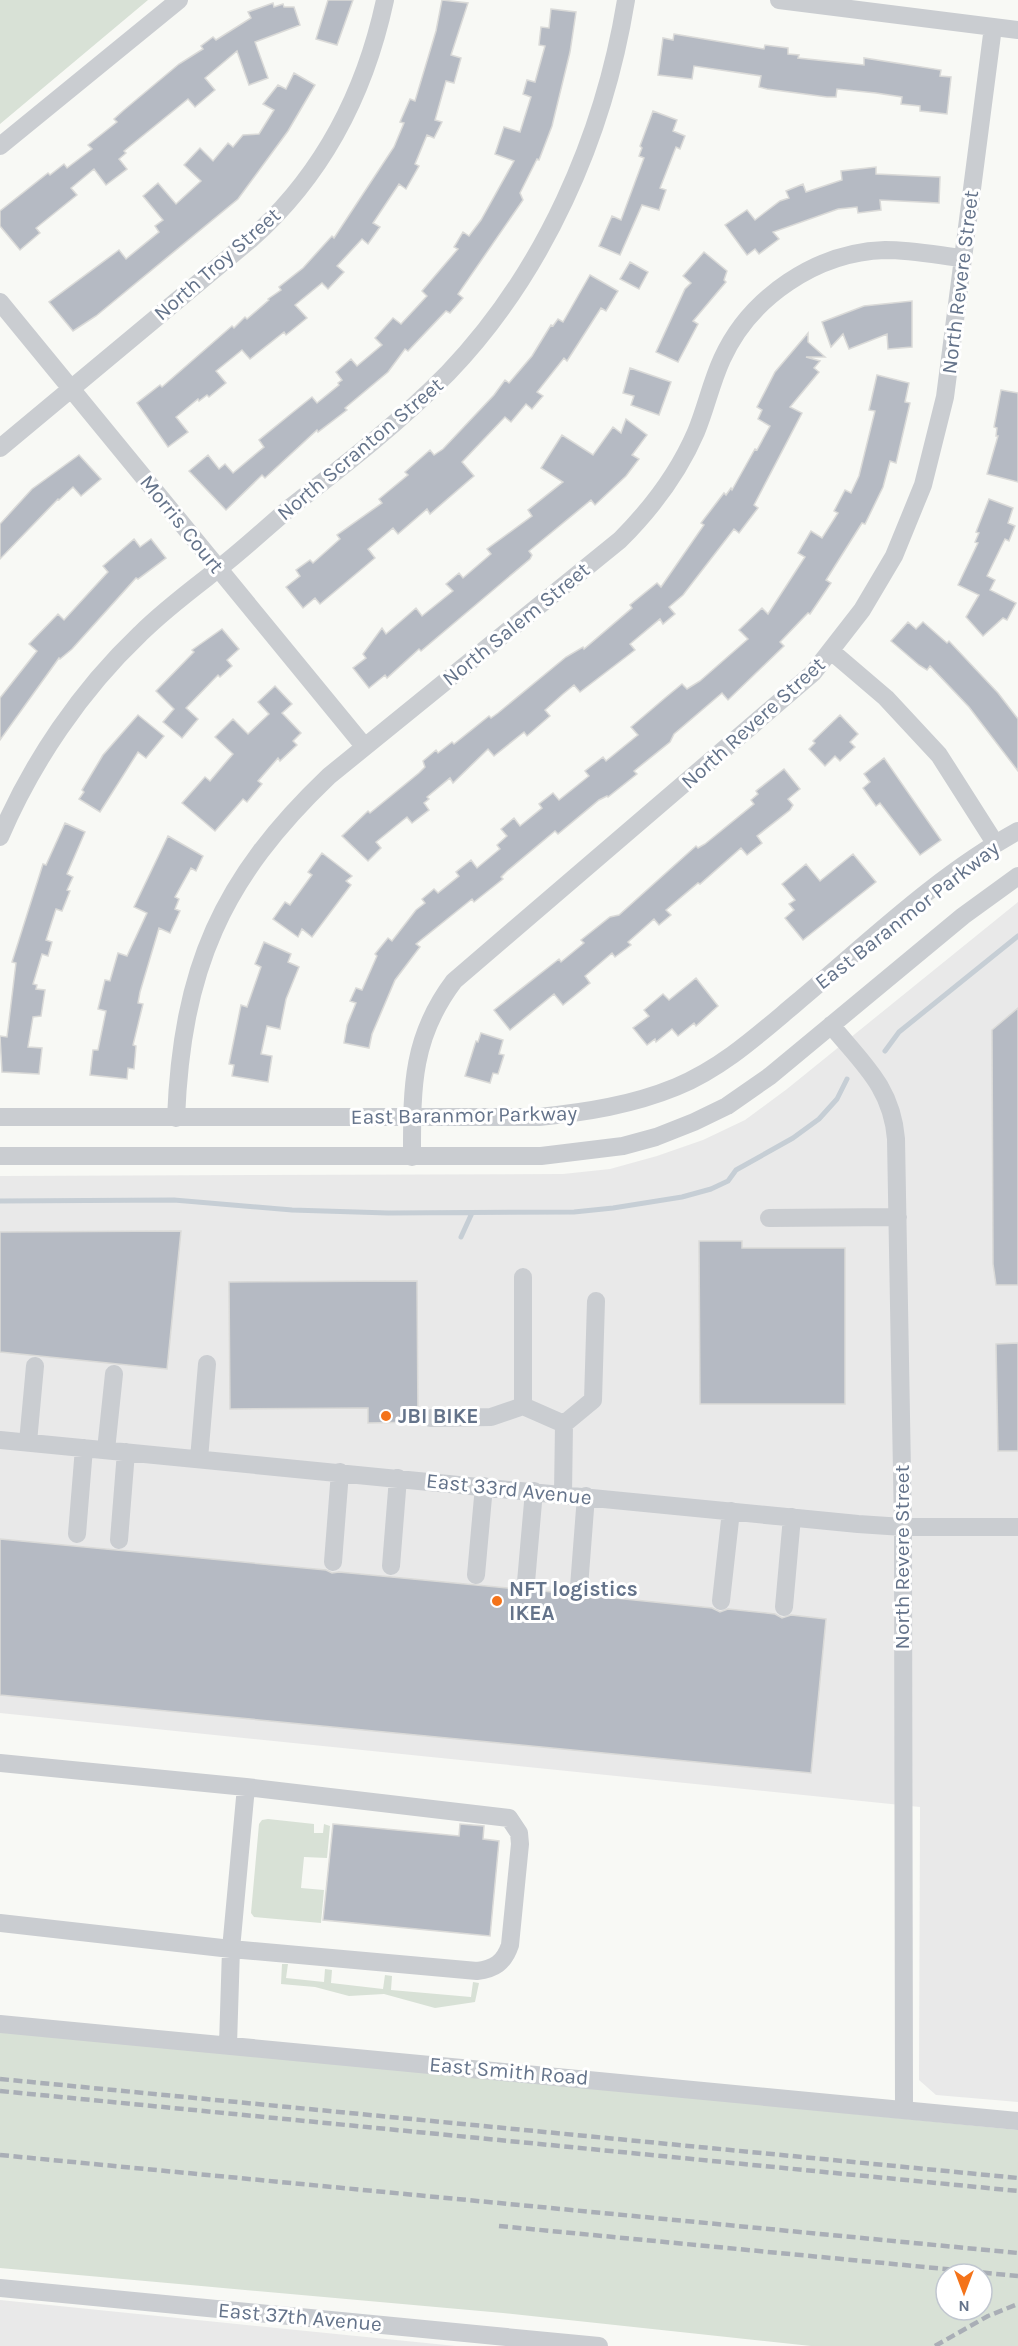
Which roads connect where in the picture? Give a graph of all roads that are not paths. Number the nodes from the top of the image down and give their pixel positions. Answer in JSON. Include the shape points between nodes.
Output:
{"nodes":[{"id":1,"x":179,"y":0,"type":"edge"},
{"id":2,"x":385,"y":0,"type":"edge"},
{"id":3,"x":626,"y":0,"type":"edge"},
{"id":4,"x":779,"y":0,"type":"edge"},
{"id":5,"x":993,"y":27,"type":"junction"},
{"id":6,"x":1018,"y":30,"type":"edge"},
{"id":7,"x":0,"y":146,"type":"edge"},
{"id":8,"x":962,"y":258,"type":"junction"},
{"id":9,"x":0,"y":302,"type":"edge"},
{"id":10,"x":70,"y":389,"type":"junction"},
{"id":11,"x":0,"y":448,"type":"edge"},
{"id":12,"x":218,"y":568,"type":"junction"},
{"id":13,"x":831,"y":651,"type":"junction"},
{"id":14,"x":364,"y":746,"type":"junction"},
{"id":15,"x":1018,"y":831,"type":"edge"},
{"id":16,"x":0,"y":837,"type":"edge"},
{"id":17,"x":995,"y":843,"type":"junction"},
{"id":18,"x":1018,"y":876,"type":"edge"},
{"id":19,"x":831,"y":1025,"type":"junction"},
{"id":20,"x":0,"y":1117,"type":"edge"},
{"id":21,"x":176,"y":1118,"type":"junction"},
{"id":22,"x":412,"y":1118,"type":"junction"},
{"id":23,"x":0,"y":1156,"type":"edge"},
{"id":24,"x":412,"y":1157,"type":"junction"},
{"id":25,"x":898,"y":1217,"type":"junction"},
{"id":26,"x":769,"y":1218,"type":"dead end"},
{"id":27,"x":523,"y":1277,"type":"dead end"},
{"id":28,"x":596,"y":1301,"type":"dead end"},
{"id":29,"x":207,"y":1364,"type":"dead end"},
{"id":30,"x":35,"y":1366,"type":"dead end"},
{"id":31,"x":114,"y":1374,"type":"dead end"},
{"id":32,"x":523,"y":1406,"type":"junction"},
{"id":33,"x":431,"y":1418,"type":"dead end"},
{"id":34,"x":564,"y":1424,"type":"junction"},
{"id":35,"x":0,"y":1440,"type":"edge"},
{"id":36,"x":28,"y":1442,"type":"junction"},
{"id":37,"x":84,"y":1448,"type":"junction"},
{"id":38,"x":106,"y":1450,"type":"junction"},
{"id":39,"x":126,"y":1452,"type":"junction"},
{"id":40,"x":199,"y":1459,"type":"junction"},
{"id":41,"x":340,"y":1472,"type":"junction"},
{"id":42,"x":398,"y":1478,"type":"junction"},
{"id":43,"x":484,"y":1486,"type":"junction"},
{"id":44,"x":534,"y":1491,"type":"junction"},
{"id":45,"x":564,"y":1494,"type":"junction"},
{"id":46,"x":586,"y":1496,"type":"junction"},
{"id":47,"x":731,"y":1511,"type":"junction"},
{"id":48,"x":792,"y":1517,"type":"junction"},
{"id":49,"x":903,"y":1527,"type":"junction"},
{"id":50,"x":1018,"y":1527,"type":"edge"},
{"id":51,"x":77,"y":1534,"type":"dead end"},
{"id":52,"x":119,"y":1540,"type":"dead end"},
{"id":53,"x":333,"y":1562,"type":"dead end"},
{"id":54,"x":391,"y":1566,"type":"dead end"},
{"id":55,"x":476,"y":1575,"type":"dead end"},
{"id":56,"x":526,"y":1582,"type":"dead end"},
{"id":57,"x":579,"y":1587,"type":"dead end"},
{"id":58,"x":721,"y":1601,"type":"dead end"},
{"id":59,"x":784,"y":1607,"type":"dead end"},
{"id":60,"x":0,"y":1763,"type":"edge"},
{"id":61,"x":246,"y":1787,"type":"junction"},
{"id":62,"x":0,"y":1923,"type":"edge"},
{"id":63,"x":231,"y":1949,"type":"junction"},
{"id":64,"x":0,"y":2024,"type":"edge"},
{"id":65,"x":228,"y":2045,"type":"junction"},
{"id":66,"x":904,"y":2110,"type":"junction"},
{"id":67,"x":1018,"y":2121,"type":"edge"},
{"id":68,"x":0,"y":2288,"type":"edge"},
{"id":69,"x":499,"y":2341,"type":"edge"},
{"id":70,"x":599,"y":2346,"type":"edge"}],
"edges":[{"from":1,"to":7,"type":"street"},
{"from":2,"to":10,"type":"street","name":"North Troy Street","via":[[359,90],[331,145],[308,178],[269,224]]},
{"from":3,"to":12,"type":"street","name":"North Scranton Street","via":[[615,59],[591,137],[546,235],[501,309],[447,374],[399,419]]},
{"from":4,"to":5,"type":"street"},
{"from":5,"to":6,"type":"street"},
{"from":5,"to":8,"type":"street","name":"North Revere Street"},
{"from":8,"to":13,"type":"street","name":"North Revere Street","via":[[945,397],[923,485],[894,556],[862,610]]},
{"from":8,"to":14,"type":"street","name":"North Salem Street","via":[[884,250],[844,256],[796,277],[767,298],[731,342],[682,461],[644,515],[620,540]]},
{"from":9,"to":10,"type":"street","name":"Morris Court"},
{"from":10,"to":11,"type":"street","name":"North Troy Street"},
{"from":10,"to":12,"type":"street","name":"Morris Court"},
{"from":12,"to":14,"type":"street","name":"Morris Court"},
{"from":12,"to":16,"type":"street","name":"North Scranton Street","via":[[137,636],[88,692],[32,773]]},
{"from":13,"to":17,"type":"street","via":[[886,698],[939,755]]},
{"from":13,"to":22,"type":"street","name":"North Revere Street","via":[[813,673],[733,744],[454,981],[439,1001],[421,1041],[413,1080]]},
{"from":14,"to":21,"type":"street","name":"North Salem Street","via":[[310,794],[266,842],[220,916],[191,991],[177,1078]]},
{"from":15,"to":17,"type":"street","name":"East Baranmor Parkway"},
{"from":17,"to":22,"type":"street","name":"East Baranmor Parkway","via":[[938,885],[743,1047],[678,1086],[615,1107],[580,1113]]},
{"from":18,"to":19,"type":"street","name":"East Baranmor Parkway","via":[[963,915]]},
{"from":19,"to":24,"type":"street","name":"East Baranmor Parkway","via":[[734,1101],[656,1137],[623,1146],[541,1156]]},
{"from":19,"to":25,"type":"street","name":"North Revere Street","via":[[878,1082],[890,1103],[896,1139]]},
{"from":20,"to":21,"type":"street","name":"East Baranmor Parkway"},
{"from":21,"to":22,"type":"street","name":"East Baranmor Parkway"},
{"from":22,"to":24,"type":"street","name":"North Revere Street"},
{"from":23,"to":24,"type":"street","name":"East Baranmor Parkway"},
{"from":25,"to":26,"type":"street"},
{"from":25,"to":49,"type":"street","name":"North Revere Street"},
{"from":27,"to":32,"type":"street"},
{"from":28,"to":34,"type":"street","via":[[593,1400]]},
{"from":29,"to":40,"type":"street"},
{"from":30,"to":36,"type":"street"},
{"from":31,"to":38,"type":"street"},
{"from":32,"to":33,"type":"street","via":[[491,1417]]},
{"from":32,"to":34,"type":"street"},
{"from":34,"to":45,"type":"street"},
{"from":35,"to":36,"type":"street","name":"East 33rd Avenue"},
{"from":36,"to":37,"type":"street","name":"East 33rd Avenue"},
{"from":37,"to":38,"type":"street","name":"East 33rd Avenue"},
{"from":37,"to":51,"type":"street"},
{"from":38,"to":39,"type":"street","name":"East 33rd Avenue"},
{"from":39,"to":40,"type":"street","name":"East 33rd Avenue"},
{"from":39,"to":52,"type":"street"},
{"from":40,"to":41,"type":"street","name":"East 33rd Avenue"},
{"from":41,"to":42,"type":"street","name":"East 33rd Avenue"},
{"from":41,"to":53,"type":"street"},
{"from":42,"to":43,"type":"street","name":"East 33rd Avenue"},
{"from":42,"to":54,"type":"street"},
{"from":43,"to":44,"type":"street","name":"East 33rd Avenue"},
{"from":43,"to":55,"type":"street"},
{"from":44,"to":45,"type":"street","name":"East 33rd Avenue"},
{"from":44,"to":56,"type":"street"},
{"from":45,"to":46,"type":"street","name":"East 33rd Avenue"},
{"from":46,"to":47,"type":"street","name":"East 33rd Avenue"},
{"from":46,"to":57,"type":"street"},
{"from":47,"to":48,"type":"street","name":"East 33rd Avenue"},
{"from":47,"to":58,"type":"street"},
{"from":48,"to":49,"type":"street","name":"East 33rd Avenue"},
{"from":48,"to":59,"type":"street"},
{"from":49,"to":50,"type":"street","name":"East 33rd Avenue"},
{"from":49,"to":66,"type":"street","name":"North Revere Street"},
{"from":60,"to":61,"type":"street"},
{"from":61,"to":63,"type":"street"},
{"from":61,"to":63,"type":"street","via":[[501,1815],[515,1824],[520,1844],[510,1945],[503,1960],[488,1970]]},
{"from":62,"to":63,"type":"street"},
{"from":63,"to":65,"type":"street"},
{"from":64,"to":65,"type":"street","name":"East Smith Road"},
{"from":65,"to":66,"type":"street","name":"East Smith Road"},
{"from":66,"to":67,"type":"street","name":"East Smith Road"},
{"from":68,"to":69,"type":"street","name":"East 37th Avenue"},
{"from":69,"to":70,"type":"street","name":"East 37th Avenue"}]}
